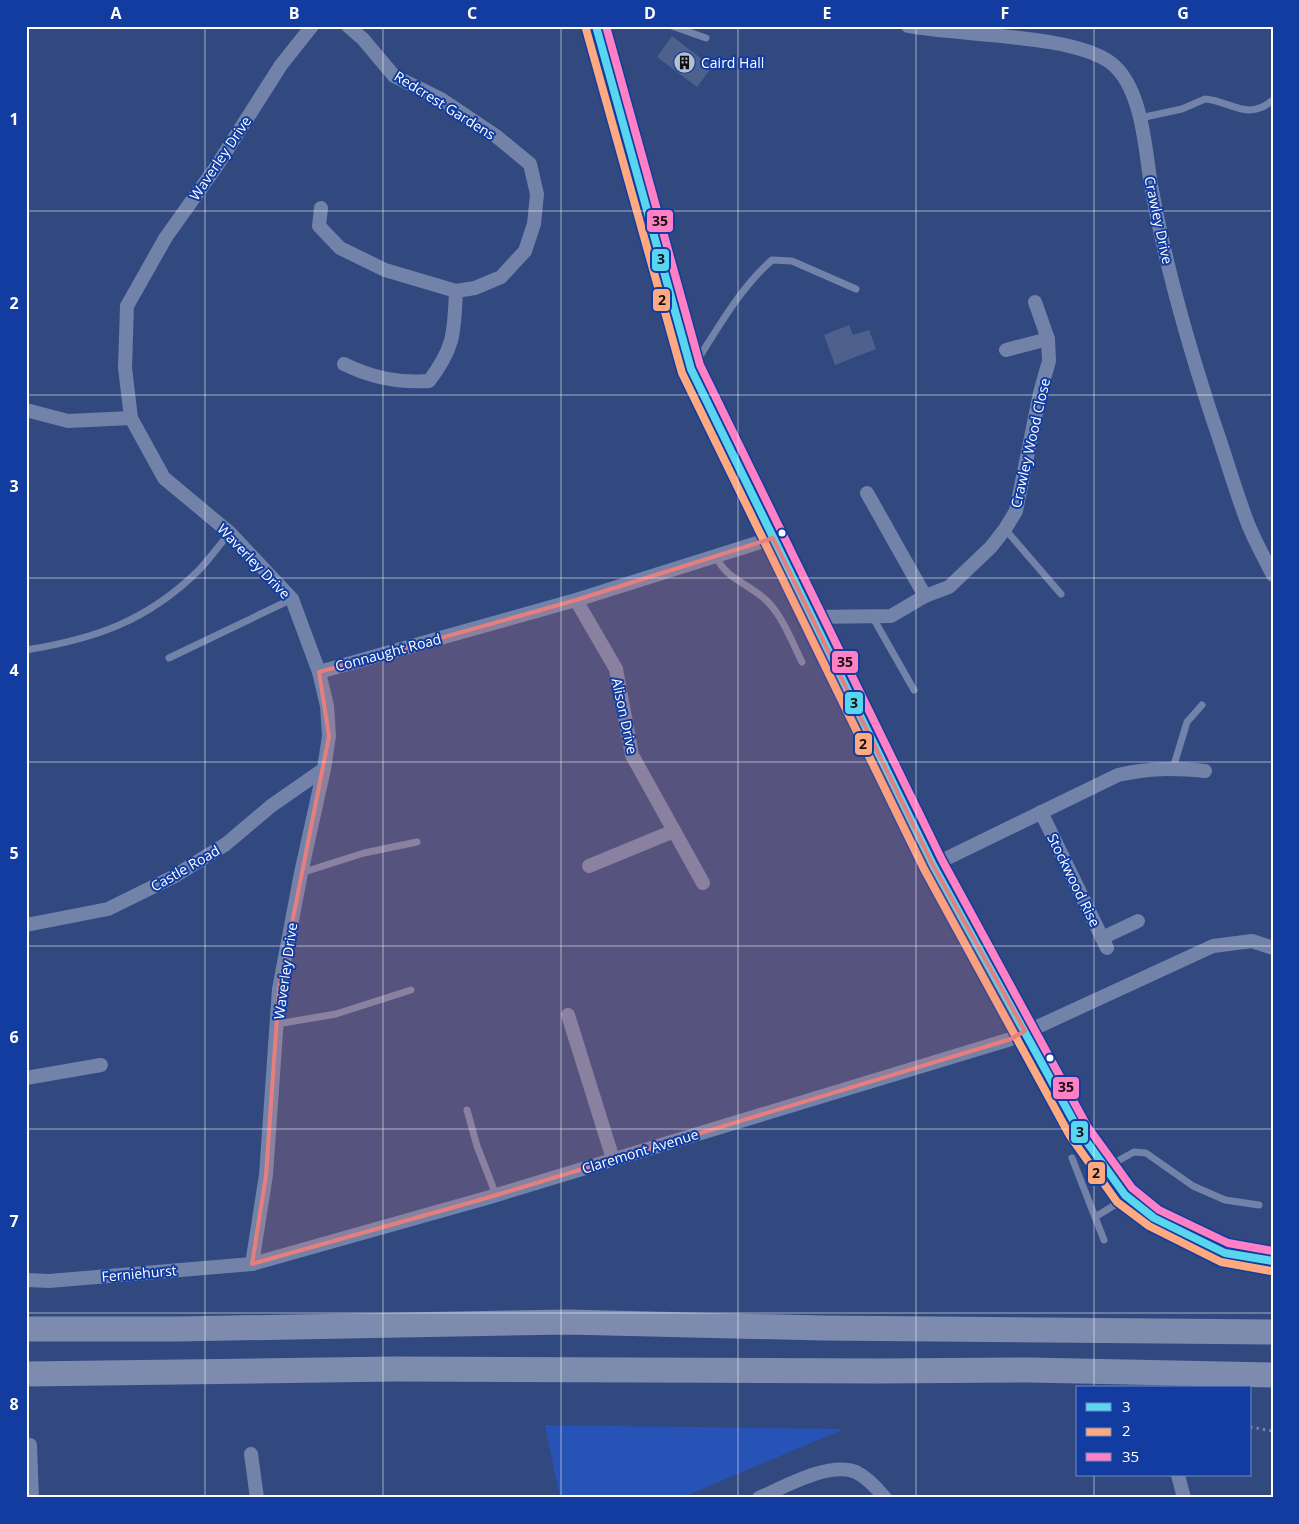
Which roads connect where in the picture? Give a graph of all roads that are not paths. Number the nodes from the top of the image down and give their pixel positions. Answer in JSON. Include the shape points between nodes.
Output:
{"nodes":[{"id":1,"x":312,"y":26,"type":"edge"},
{"id":2,"x":348,"y":26,"type":"edge"},
{"id":3,"x":596,"y":26,"type":"edge"},
{"id":4,"x":672,"y":26,"type":"edge"},
{"id":5,"x":908,"y":26,"type":"edge"},
{"id":6,"x":706,"y":38,"type":"dead end"},
{"id":7,"x":1273,"y":100,"type":"edge"},
{"id":8,"x":1139,"y":118,"type":"junction"},
{"id":9,"x":321,"y":208,"type":"dead end"},
{"id":10,"x":856,"y":289,"type":"dead end"},
{"id":11,"x":456,"y":291,"type":"junction"},
{"id":12,"x":1035,"y":302,"type":"dead end"},
{"id":13,"x":1048,"y":339,"type":"junction"},
{"id":14,"x":1006,"y":350,"type":"dead end"},
{"id":15,"x":344,"y":364,"type":"dead end"},
{"id":16,"x":691,"y":369,"type":"junction"},
{"id":17,"x":26,"y":410,"type":"edge"},
{"id":18,"x":131,"y":418,"type":"junction"},
{"id":19,"x":867,"y":493,"type":"dead end"},
{"id":20,"x":1005,"y":529,"type":"junction"},
{"id":21,"x":230,"y":533,"type":"junction"},
{"id":22,"x":773,"y":538,"type":"junction"},
{"id":23,"x":716,"y":556,"type":"junction"},
{"id":24,"x":1273,"y":575,"type":"edge"},
{"id":25,"x":1061,"y":594,"type":"dead end"},
{"id":26,"x":925,"y":596,"type":"junction"},
{"id":27,"x":292,"y":598,"type":"junction"},
{"id":28,"x":576,"y":600,"type":"junction"},
{"id":29,"x":872,"y":616,"type":"junction"},
{"id":30,"x":812,"y":617,"type":"junction"},
{"id":31,"x":26,"y":650,"type":"edge"},
{"id":32,"x":169,"y":658,"type":"dead end"},
{"id":33,"x":802,"y":662,"type":"dead end"},
{"id":34,"x":319,"y":672,"type":"junction"},
{"id":35,"x":914,"y":690,"type":"dead end"},
{"id":36,"x":1202,"y":705,"type":"dead end"},
{"id":37,"x":1173,"y":768,"type":"junction"},
{"id":38,"x":324,"y":769,"type":"junction"},
{"id":39,"x":1205,"y":771,"type":"dead end"},
{"id":40,"x":1041,"y":812,"type":"junction"},
{"id":41,"x":674,"y":831,"type":"junction"},
{"id":42,"x":417,"y":842,"type":"dead end"},
{"id":43,"x":933,"y":865,"type":"junction"},
{"id":44,"x":589,"y":866,"type":"dead end"},
{"id":45,"x":301,"y":873,"type":"junction"},
{"id":46,"x":703,"y":883,"type":"dead end"},
{"id":47,"x":1138,"y":921,"type":"dead end"},
{"id":48,"x":26,"y":925,"type":"edge"},
{"id":49,"x":1273,"y":948,"type":"edge"},
{"id":50,"x":411,"y":990,"type":"dead end"},
{"id":51,"x":568,"y":1015,"type":"dead end"},
{"id":52,"x":277,"y":1024,"type":"junction"},
{"id":53,"x":1025,"y":1031,"type":"junction"},
{"id":54,"x":101,"y":1065,"type":"dead end"},
{"id":55,"x":26,"y":1078,"type":"edge"},
{"id":56,"x":467,"y":1110,"type":"dead end"},
{"id":57,"x":1072,"y":1158,"type":"dead end"},
{"id":58,"x":613,"y":1159,"type":"junction"},
{"id":59,"x":1105,"y":1168,"type":"junction"},
{"id":60,"x":496,"y":1195,"type":"junction"},
{"id":61,"x":1125,"y":1195,"type":"junction"},
{"id":62,"x":1259,"y":1205,"type":"dead end"},
{"id":63,"x":1095,"y":1217,"type":"junction"},
{"id":64,"x":1104,"y":1240,"type":"dead end"},
{"id":65,"x":1273,"y":1261,"type":"edge"},
{"id":66,"x":252,"y":1264,"type":"junction"},
{"id":67,"x":26,"y":1280,"type":"edge"},
{"id":68,"x":26,"y":1329,"type":"edge"},
{"id":69,"x":1273,"y":1332,"type":"edge"},
{"id":70,"x":26,"y":1374,"type":"edge"},
{"id":71,"x":1273,"y":1375,"type":"edge"},
{"id":72,"x":30,"y":1445,"type":"dead end"},
{"id":73,"x":251,"y":1454,"type":"dead end"},
{"id":74,"x":1178,"y":1476,"type":"edge"},
{"id":75,"x":32,"y":1498,"type":"edge"},
{"id":76,"x":257,"y":1498,"type":"edge"},
{"id":77,"x":759,"y":1498,"type":"edge"},
{"id":78,"x":886,"y":1498,"type":"edge"},
{"id":79,"x":1184,"y":1498,"type":"edge"}],
"edges":[{"from":1,"to":18,"type":"street","name":"Waverley Drive","via":[[281,65],[166,237],[127,306],[125,368]]},
{"from":2,"to":11,"type":"street","name":"Redcrest Gardens","via":[[394,76],[457,110],[530,164],[537,194],[534,224],[525,251],[501,277],[475,288]]},
{"from":3,"to":16,"type":"street"},
{"from":4,"to":6,"type":"lane"},
{"from":5,"to":8,"type":"street","name":"Crawley Drive","via":[[1050,43],[1099,56],[1112,64],[1127,84]]},
{"from":7,"to":8,"type":"lane","via":[[1248,111],[1205,99],[1175,111]]},
{"from":8,"to":24,"type":"street","name":"Crawley Drive","via":[[1182,328],[1248,525]]},
{"from":9,"to":11,"type":"street","name":"Redcrest Gardens","via":[[319,226],[340,248],[385,270]]},
{"from":10,"to":16,"type":"lane","via":[[792,261],[772,260],[734,303]]},
{"from":11,"to":15,"type":"street","via":[[454,336],[442,363],[429,381],[384,379]]},
{"from":12,"to":13,"type":"street","name":"Crawley Wood Close"},
{"from":13,"to":14,"type":"street"},
{"from":13,"to":20,"type":"street","name":"Crawley Wood Close","via":[[1049,361],[1016,511]]},
{"from":16,"to":22,"type":"street"},
{"from":17,"to":18,"type":"street","via":[[68,421]]},
{"from":18,"to":21,"type":"street","name":"Waverley Drive","via":[[164,478]]},
{"from":19,"to":26,"type":"street"},
{"from":20,"to":25,"type":"lane"},
{"from":20,"to":26,"type":"street","name":"Crawley Wood Close","via":[[992,547],[949,587]]},
{"from":21,"to":27,"type":"street","name":"Waverley Drive"},
{"from":21,"to":31,"type":"lane","via":[[198,571],[140,615],[107,632]]},
{"from":22,"to":23,"type":"street","name":"Connaught Road"},
{"from":22,"to":30,"type":"street"},
{"from":23,"to":28,"type":"street","name":"Connaught Road"},
{"from":23,"to":33,"type":"lane","via":[[722,569],[752,588],[768,603]]},
{"from":26,"to":29,"type":"street","name":"Crawley Wood Close","via":[[891,616]]},
{"from":27,"to":32,"type":"lane"},
{"from":27,"to":34,"type":"street","name":"Waverley Drive"},
{"from":28,"to":34,"type":"street","name":"Connaught Road"},
{"from":28,"to":41,"type":"street","name":"Alison Drive","via":[[616,668],[632,755]]},
{"from":29,"to":30,"type":"street","name":"Crawley Wood Close"},
{"from":29,"to":35,"type":"lane"},
{"from":30,"to":43,"type":"street"},
{"from":34,"to":38,"type":"street","name":"Waverley Drive","via":[[327,706]]},
{"from":36,"to":37,"type":"lane","via":[[1187,722]]},
{"from":37,"to":39,"type":"street"},
{"from":37,"to":40,"type":"street","via":[[1118,775]]},
{"from":38,"to":45,"type":"street","name":"Waverley Drive"},
{"from":38,"to":48,"type":"street","name":"Castle Road","via":[[270,806],[226,844],[173,877],[108,909]]},
{"from":40,"to":43,"type":"street"},
{"from":40,"to":47,"type":"street","name":"Stockwood Rise","via":[[1104,943]]},
{"from":41,"to":44,"type":"street"},
{"from":41,"to":46,"type":"street","name":"Alison Drive"},
{"from":42,"to":45,"type":"lane"},
{"from":43,"to":53,"type":"street"},
{"from":45,"to":52,"type":"street","name":"Waverley Drive","via":[[279,990]]},
{"from":49,"to":53,"type":"street","name":"Claremont Avenue","via":[[1252,942],[1213,946]]},
{"from":50,"to":52,"type":"lane","via":[[336,1014]]},
{"from":51,"to":58,"type":"street"},
{"from":52,"to":66,"type":"street","name":"Waverley Drive","via":[[266,1175]]},
{"from":53,"to":58,"type":"street","name":"Claremont Avenue","via":[[1011,1039]]},
{"from":53,"to":59,"type":"street","via":[[1079,1131]]},
{"from":54,"to":55,"type":"street"},
{"from":56,"to":60,"type":"lane"},
{"from":57,"to":63,"type":"lane"},
{"from":58,"to":60,"type":"street","name":"Claremont Avenue"},
{"from":59,"to":61,"type":"street"},
{"from":59,"to":62,"type":"lane","via":[[1134,1152],[1146,1154],[1193,1186],[1225,1200]]},
{"from":60,"to":66,"type":"street","name":"Claremont Avenue"},
{"from":61,"to":63,"type":"lane"},
{"from":61,"to":65,"type":"street","via":[[1154,1218],[1225,1253]]},
{"from":63,"to":64,"type":"lane"},
{"from":66,"to":67,"type":"street","name":"Ferniehurst","via":[[49,1281]]},
{"from":68,"to":69,"type":"highway","via":[[568,1322]]},
{"from":70,"to":71,"type":"highway","via":[[395,1369],[1030,1370]]},
{"from":72,"to":75,"type":"street"},
{"from":73,"to":76,"type":"street"},
{"from":74,"to":79,"type":"street"},
{"from":77,"to":78,"type":"street","via":[[827,1470],[854,1472],[874,1484]]}]}
